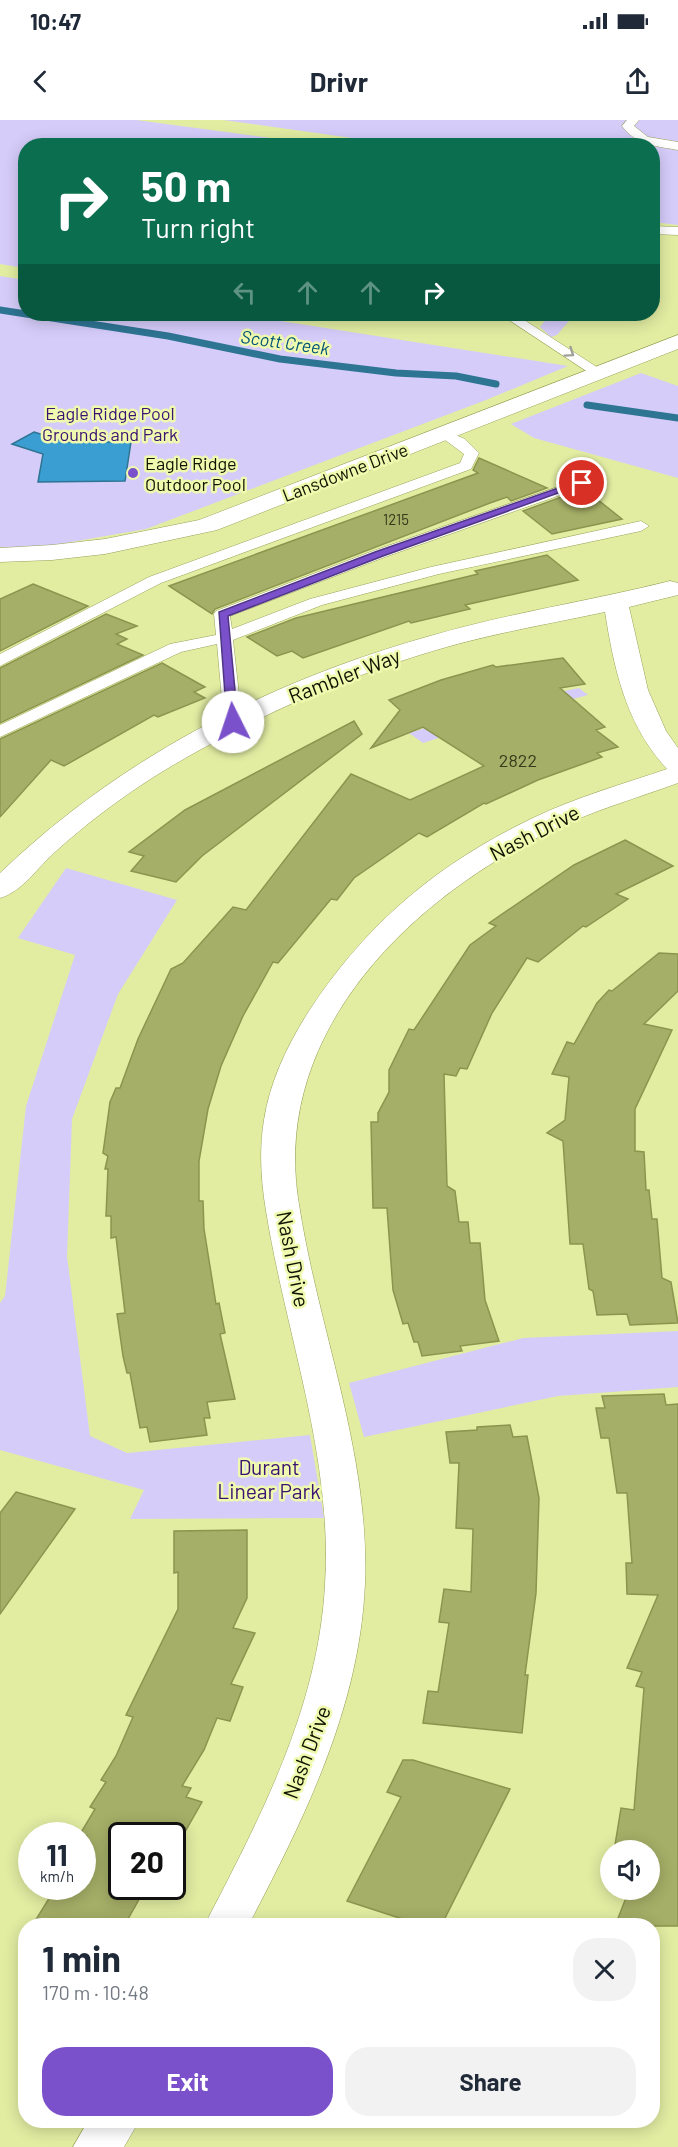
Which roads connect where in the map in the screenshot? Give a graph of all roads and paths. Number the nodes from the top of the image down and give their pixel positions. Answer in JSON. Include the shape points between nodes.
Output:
{"nodes":[{"id":1,"x":633,"y":120,"type":"edge"},
{"id":2,"x":645,"y":138,"type":"edge"},
{"id":3,"x":660,"y":142,"type":"edge"},
{"id":4,"x":678,"y":146,"type":"edge"},
{"id":5,"x":660,"y":230,"type":"edge"},
{"id":6,"x":678,"y":231,"type":"edge"},
{"id":7,"x":518,"y":321,"type":"edge"},
{"id":8,"x":678,"y":341,"type":"edge"},
{"id":9,"x":599,"y":373,"type":"junction"},
{"id":10,"x":444,"y":434,"type":"junction"},
{"id":11,"x":582,"y":483,"type":"dead end"},
{"id":12,"x":641,"y":526,"type":"dead end"},
{"id":13,"x":0,"y":555,"type":"edge"},
{"id":14,"x":670,"y":590,"type":"dead end"},
{"id":15,"x":616,"y":604,"type":"junction"},
{"id":16,"x":224,"y":638,"type":"junction"},
{"id":17,"x":0,"y":662,"type":"edge"},
{"id":18,"x":232,"y":713,"type":"junction"},
{"id":19,"x":0,"y":732,"type":"edge"},
{"id":20,"x":678,"y":764,"type":"edge"},
{"id":21,"x":678,"y":774,"type":"edge"},
{"id":22,"x":0,"y":890,"type":"edge"},
{"id":23,"x":230,"y":1918,"type":"edge"},
{"id":24,"x":111,"y":2128,"type":"edge"},
{"id":25,"x":97,"y":2147,"type":"edge"}],
"edges":[{"from":1,"to":2,"type":"lane","via":[[628,126],[637,136]]},
{"from":3,"to":4,"type":"lane"},
{"from":5,"to":6,"type":"lane"},
{"from":7,"to":9,"type":"lane","one_way":true},
{"from":8,"to":9,"type":"street","name":"Lansdowne Drive"},
{"from":9,"to":10,"type":"street","name":"Lansdowne Drive"},
{"from":10,"to":13,"type":"street","name":"Lansdowne Drive","via":[[208,525],[127,543]]},
{"from":10,"to":17,"type":"lane","via":[[472,453],[466,466],[155,580]]},
{"from":11,"to":16,"type":"lane","via":[[222,614]]},
{"from":12,"to":16,"type":"lane","via":[[437,570],[316,602]]},
{"from":14,"to":15,"type":"street","name":"Rambler Way"},
{"from":15,"to":18,"type":"street","name":"Rambler Way","via":[[499,627],[384,657]]},
{"from":15,"to":20,"type":"street","via":[[629,673],[640,703],[651,729]]},
{"from":16,"to":18,"type":"lane"},
{"from":16,"to":19,"type":"lane","via":[[176,648]]},
{"from":18,"to":22,"type":"street","name":"Rambler Way","via":[[109,795],[30,857]]},
{"from":21,"to":23,"type":"street","name":"Nash Drive","via":[[565,814],[517,837],[434,888],[389,927],[348,975],[294,1067],[279,1114],[278,1167],[288,1240],[334,1444],[345,1531],[343,1614],[331,1686],[304,1769]]},
{"from":24,"to":25,"type":"street"}]}
